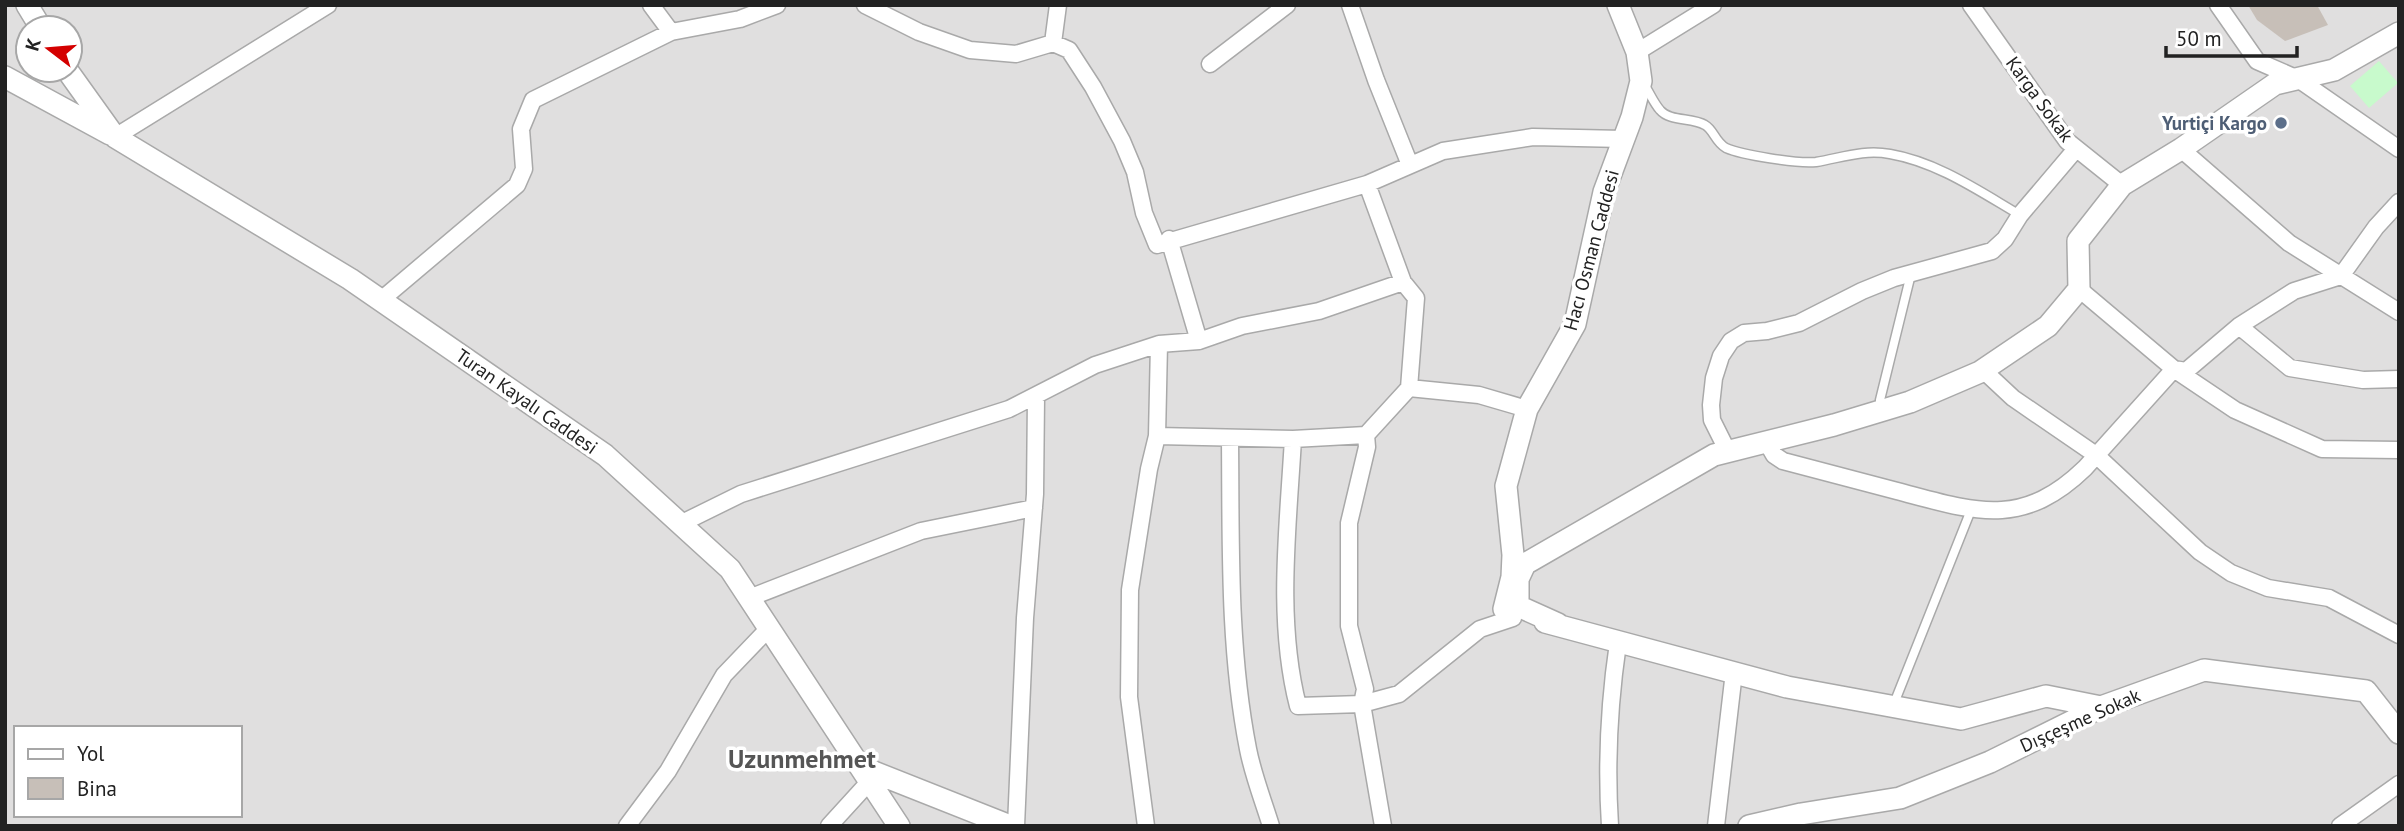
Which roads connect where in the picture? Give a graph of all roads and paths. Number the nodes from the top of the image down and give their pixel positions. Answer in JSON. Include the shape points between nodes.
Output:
{"nodes":[{"id":1,"x":328,"y":5,"type":"edge"},
{"id":2,"x":651,"y":5,"type":"edge"},
{"id":3,"x":777,"y":5,"type":"edge"},
{"id":4,"x":865,"y":5,"type":"edge"},
{"id":5,"x":1058,"y":5,"type":"edge"},
{"id":6,"x":1287,"y":5,"type":"edge"},
{"id":7,"x":1350,"y":5,"type":"edge"},
{"id":8,"x":1618,"y":5,"type":"edge"},
{"id":9,"x":1713,"y":5,"type":"edge"},
{"id":10,"x":1971,"y":5,"type":"edge"},
{"id":11,"x":2218,"y":5,"type":"edge"},
{"id":12,"x":671,"y":33,"type":"junction"},
{"id":13,"x":2399,"y":33,"type":"edge"},
{"id":14,"x":1053,"y":43,"type":"junction"},
{"id":15,"x":1637,"y":52,"type":"junction"},
{"id":16,"x":1210,"y":64,"type":"dead end"},
{"id":17,"x":5,"y":77,"type":"edge"},
{"id":18,"x":2298,"y":79,"type":"junction"},
{"id":19,"x":1641,"y":81,"type":"junction"},
{"id":20,"x":77,"y":84,"type":"edge"},
{"id":21,"x":115,"y":137,"type":"junction"},
{"id":22,"x":1623,"y":139,"type":"junction"},
{"id":23,"x":2076,"y":149,"type":"junction"},
{"id":24,"x":2181,"y":149,"type":"junction"},
{"id":25,"x":2399,"y":149,"type":"edge"},
{"id":26,"x":1410,"y":165,"type":"junction"},
{"id":27,"x":1367,"y":184,"type":"junction"},
{"id":28,"x":2122,"y":185,"type":"junction"},
{"id":29,"x":2399,"y":202,"type":"edge"},
{"id":30,"x":2020,"y":215,"type":"junction"},
{"id":31,"x":1169,"y":240,"type":"junction"},
{"id":32,"x":1911,"y":274,"type":"junction"},
{"id":33,"x":2341,"y":276,"type":"junction"},
{"id":34,"x":1403,"y":282,"type":"junction"},
{"id":35,"x":2079,"y":289,"type":"junction"},
{"id":36,"x":381,"y":300,"type":"junction"},
{"id":37,"x":2399,"y":312,"type":"edge"},
{"id":38,"x":2239,"y":326,"type":"junction"},
{"id":39,"x":1199,"y":341,"type":"junction"},
{"id":40,"x":1159,"y":344,"type":"junction"},
{"id":41,"x":2174,"y":369,"type":"junction"},
{"id":42,"x":1983,"y":370,"type":"junction"},
{"id":43,"x":2399,"y":379,"type":"edge"},
{"id":44,"x":1409,"y":388,"type":"junction"},
{"id":45,"x":1036,"y":397,"type":"junction"},
{"id":46,"x":1527,"y":409,"type":"junction"},
{"id":47,"x":1880,"y":411,"type":"junction"},
{"id":48,"x":1366,"y":435,"type":"junction"},
{"id":49,"x":1157,"y":436,"type":"junction"},
{"id":50,"x":1230,"y":438,"type":"junction"},
{"id":51,"x":1293,"y":439,"type":"junction"},
{"id":52,"x":1766,"y":441,"type":"junction"},
{"id":53,"x":1727,"y":450,"type":"junction"},
{"id":54,"x":2399,"y":450,"type":"edge"},
{"id":55,"x":2096,"y":455,"type":"junction"},
{"id":56,"x":1034,"y":508,"type":"junction"},
{"id":57,"x":1971,"y":510,"type":"junction"},
{"id":58,"x":680,"y":524,"type":"junction"},
{"id":59,"x":1519,"y":560,"type":"junction"},
{"id":60,"x":749,"y":598,"type":"junction"},
{"id":61,"x":1512,"y":611,"type":"junction"},
{"id":62,"x":769,"y":628,"type":"junction"},
{"id":63,"x":2399,"y":635,"type":"edge"},
{"id":64,"x":1618,"y":643,"type":"junction"},
{"id":65,"x":1734,"y":672,"type":"junction"},
{"id":66,"x":1362,"y":704,"type":"junction"},
{"id":67,"x":2101,"y":707,"type":"junction"},
{"id":68,"x":1893,"y":708,"type":"junction"},
{"id":69,"x":2399,"y":733,"type":"edge"},
{"id":70,"x":865,"y":774,"type":"junction"},
{"id":71,"x":2399,"y":784,"type":"edge"},
{"id":72,"x":627,"y":826,"type":"edge"},
{"id":73,"x":829,"y":826,"type":"edge"},
{"id":74,"x":899,"y":826,"type":"edge"},
{"id":75,"x":1010,"y":826,"type":"edge"},
{"id":76,"x":1016,"y":826,"type":"edge"},
{"id":77,"x":1146,"y":826,"type":"edge"},
{"id":78,"x":1271,"y":826,"type":"edge"},
{"id":79,"x":1382,"y":826,"type":"edge"},
{"id":80,"x":1610,"y":826,"type":"edge"},
{"id":81,"x":1716,"y":826,"type":"edge"},
{"id":82,"x":1749,"y":826,"type":"edge"},
{"id":83,"x":2340,"y":826,"type":"edge"}],
"edges":[{"from":1,"to":21,"type":"street"},
{"from":2,"to":12,"type":"street"},
{"from":3,"to":12,"type":"street","via":[[740,19]]},
{"from":4,"to":14,"type":"street","via":[[919,32],[970,50],[1016,54]]},
{"from":5,"to":14,"type":"street"},
{"from":6,"to":16,"type":"street"},
{"from":7,"to":26,"type":"street"},
{"from":8,"to":15,"type":"street","name":"Hacı Osman Caddesi"},
{"from":9,"to":15,"type":"street"},
{"from":10,"to":23,"type":"street","name":"Karga Sokak"},
{"from":11,"to":18,"type":"street","via":[[2257,61]]},
{"from":12,"to":36,"type":"street","via":[[533,100],[522,129],[524,169],[517,185]]},
{"from":13,"to":18,"type":"street","via":[[2334,70]]},
{"from":14,"to":31,"type":"street","via":[[1069,50],[1122,141],[1157,245]]},
{"from":15,"to":19,"type":"street","name":"Hacı Osman Caddesi"},
{"from":17,"to":21,"type":"street"},
{"from":18,"to":24,"type":"street","via":[[2275,84]]},
{"from":18,"to":25,"type":"street"},
{"from":19,"to":22,"type":"street","name":"Hacı Osman Caddesi"},
{"from":19,"to":30,"type":"lane","via":[[1659,110],[1708,126],[1729,149],[1803,163],[1857,153],[1888,154],[1944,172]]},
{"from":20,"to":21,"type":"street","name":"Turan Kayalı Caddesi"},
{"from":21,"to":36,"type":"street","name":"Turan Kayalı Caddesi"},
{"from":22,"to":26,"type":"street","via":[[1533,137],[1443,151]]},
{"from":22,"to":46,"type":"street","name":"Hacı Osman Caddesi","via":[[1604,192],[1575,324]]},
{"from":23,"to":28,"type":"street","name":"Karga Sokak"},
{"from":23,"to":30,"type":"street"},
{"from":24,"to":28,"type":"street"},
{"from":24,"to":33,"type":"street","via":[[2289,243]]},
{"from":26,"to":27,"type":"street"},
{"from":27,"to":31,"type":"street"},
{"from":27,"to":34,"type":"street"},
{"from":28,"to":35,"type":"street","via":[[2078,241]]},
{"from":29,"to":33,"type":"street"},
{"from":30,"to":32,"type":"street","via":[[1992,251]]},
{"from":31,"to":39,"type":"street"},
{"from":32,"to":47,"type":"lane"},
{"from":32,"to":53,"type":"street","via":[[1878,284],[1799,323],[1744,333],[1731,341],[1714,378],[1711,405],[1712,420]]},
{"from":33,"to":37,"type":"street"},
{"from":33,"to":38,"type":"street","via":[[2294,291]]},
{"from":34,"to":39,"type":"street","via":[[1319,311],[1242,326]]},
{"from":34,"to":44,"type":"street","via":[[1416,298]]},
{"from":35,"to":41,"type":"street"},
{"from":35,"to":42,"type":"street","via":[[2048,326]]},
{"from":36,"to":58,"type":"street","name":"Turan Kayalı Caddesi","via":[[605,455]]},
{"from":38,"to":41,"type":"street","via":[[2186,371]]},
{"from":38,"to":43,"type":"street","via":[[2290,368],[2363,380]]},
{"from":39,"to":40,"type":"street"},
{"from":40,"to":45,"type":"street","via":[[1095,365]]},
{"from":40,"to":49,"type":"street"},
{"from":41,"to":54,"type":"street","via":[[2235,410],[2322,449]]},
{"from":41,"to":55,"type":"street"},
{"from":42,"to":47,"type":"street"},
{"from":42,"to":55,"type":"street","via":[[2013,398]]},
{"from":44,"to":46,"type":"street","via":[[1479,395]]},
{"from":44,"to":48,"type":"street"},
{"from":45,"to":56,"type":"street"},
{"from":45,"to":58,"type":"street","via":[[741,494]]},
{"from":46,"to":59,"type":"street","name":"Hacı Osman Caddesi","via":[[1506,486]]},
{"from":47,"to":52,"type":"street"},
{"from":48,"to":51,"type":"street"},
{"from":48,"to":66,"type":"street","via":[[1349,523],[1349,626],[1365,689]]},
{"from":49,"to":50,"type":"street"},
{"from":49,"to":77,"type":"street","via":[[1130,590],[1129,697]]},
{"from":50,"to":51,"type":"street"},
{"from":50,"to":78,"type":"street","via":[[1233,615],[1241,707],[1248,752]]},
{"from":51,"to":66,"type":"street","via":[[1286,566],[1295,695],[1298,706]]},
{"from":52,"to":53,"type":"street"},
{"from":52,"to":57,"type":"street","via":[[1783,461]]},
{"from":53,"to":59,"type":"street"},
{"from":55,"to":57,"type":"street","via":[[2072,481],[2042,499],[2008,509]]},
{"from":55,"to":63,"type":"street","via":[[2200,552],[2231,573],[2268,588],[2329,598]]},
{"from":56,"to":60,"type":"street","via":[[921,531]]},
{"from":56,"to":76,"type":"street"},
{"from":57,"to":68,"type":"lane"},
{"from":58,"to":60,"type":"street","name":"Turan Kayalı Caddesi","via":[[730,569]]},
{"from":59,"to":61,"type":"street","name":"Hacı Osman Caddesi","via":[[1511,577]]},
{"from":60,"to":62,"type":"street","name":"Turan Kayalı Caddesi"},
{"from":61,"to":64,"type":"street"},
{"from":61,"to":66,"type":"street","via":[[1480,629],[1399,694]]},
{"from":62,"to":70,"type":"street","name":"Turan Kayalı Caddesi"},
{"from":62,"to":72,"type":"street","via":[[724,675],[668,771]]},
{"from":64,"to":65,"type":"street"},
{"from":64,"to":80,"type":"street","via":[[1607,772]]},
{"from":65,"to":68,"type":"street"},
{"from":65,"to":81,"type":"street"},
{"from":66,"to":79,"type":"street"},
{"from":67,"to":68,"type":"street","via":[[2046,696],[1961,719]]},
{"from":67,"to":69,"type":"street","name":"Dışçeşme Sokak","via":[[2204,670],[2366,691]]},
{"from":67,"to":82,"type":"street","name":"Dışçeşme Sokak","via":[[1990,762],[1900,798]]},
{"from":70,"to":73,"type":"street"},
{"from":70,"to":74,"type":"street","name":"Turan Kayalı Caddesi"},
{"from":70,"to":75,"type":"street"},
{"from":71,"to":83,"type":"street"}]}
